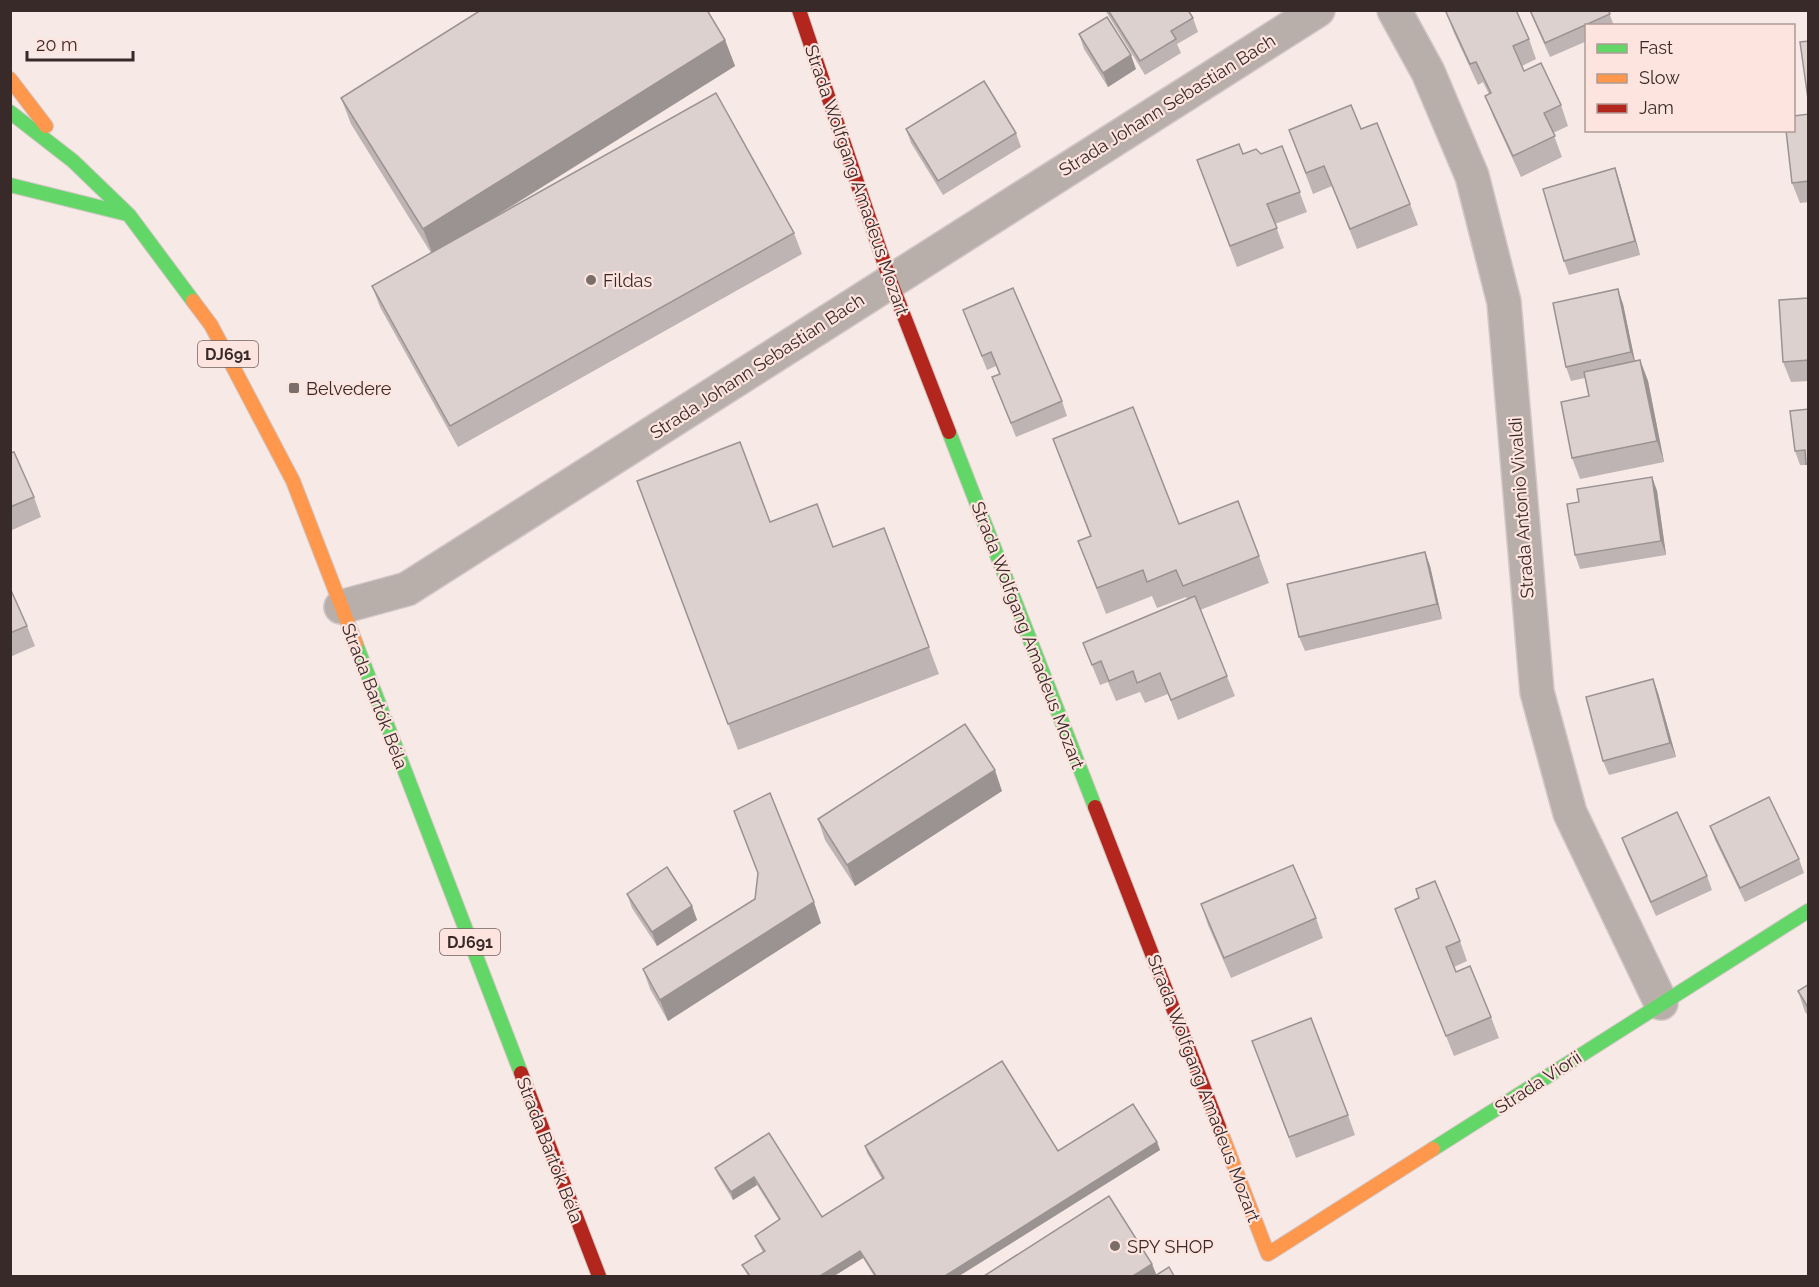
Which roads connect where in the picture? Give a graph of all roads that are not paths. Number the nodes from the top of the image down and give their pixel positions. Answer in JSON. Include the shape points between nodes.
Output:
{"nodes":[{"id":1,"x":799,"y":10,"type":"edge"},
{"id":2,"x":1318,"y":10,"type":"edge"},
{"id":3,"x":1394,"y":10,"type":"edge"},
{"id":4,"x":10,"y":79,"type":"edge"},
{"id":5,"x":10,"y":112,"type":"edge"},
{"id":6,"x":73,"y":161,"type":"junction"},
{"id":7,"x":10,"y":185,"type":"edge"},
{"id":8,"x":129,"y":215,"type":"junction"},
{"id":9,"x":890,"y":280,"type":"junction"},
{"id":10,"x":341,"y":607,"type":"junction"},
{"id":11,"x":1809,"y":911,"type":"edge"},
{"id":12,"x":1661,"y":1003,"type":"junction"},
{"id":13,"x":1268,"y":1254,"type":"joint"},
{"id":14,"x":599,"y":1276,"type":"edge"}],
"edges":[{"from":1,"to":9,"type":"street","name":"Strada Wolfgang Amadeus Mozart"},
{"from":2,"to":9,"type":"street","name":"Strada Johann Sebastian Bach"},
{"from":3,"to":12,"type":"street","name":"Strada Antonio Vivaldi","via":[[1428,72],[1472,176],[1504,302],[1537,692],[1570,813]]},
{"from":4,"to":6,"type":"street","name":"Strada Bartók Béla","number":"DJ691"},
{"from":5,"to":6,"type":"street","name":"Strada Bartók Béla","number":"DJ691"},
{"from":6,"to":8,"type":"street","name":"Strada Bartók Béla","number":"DJ691"},
{"from":7,"to":8,"type":"street"},
{"from":8,"to":10,"type":"street","name":"Strada Bartók Béla","number":"DJ691","via":[[193,300],[235,366],[293,481]]},
{"from":9,"to":10,"type":"street","name":"Strada Johann Sebastian Bach","via":[[407,589]]},
{"from":9,"to":13,"type":"street","name":"Strada Wolfgang Amadeus Mozart"},
{"from":10,"to":14,"type":"street","name":"Strada Bartók Béla","number":"DJ691"},
{"from":11,"to":12,"type":"street","name":"Strada Viorii"},
{"from":12,"to":13,"type":"street","name":"Strada Viorii"}]}
